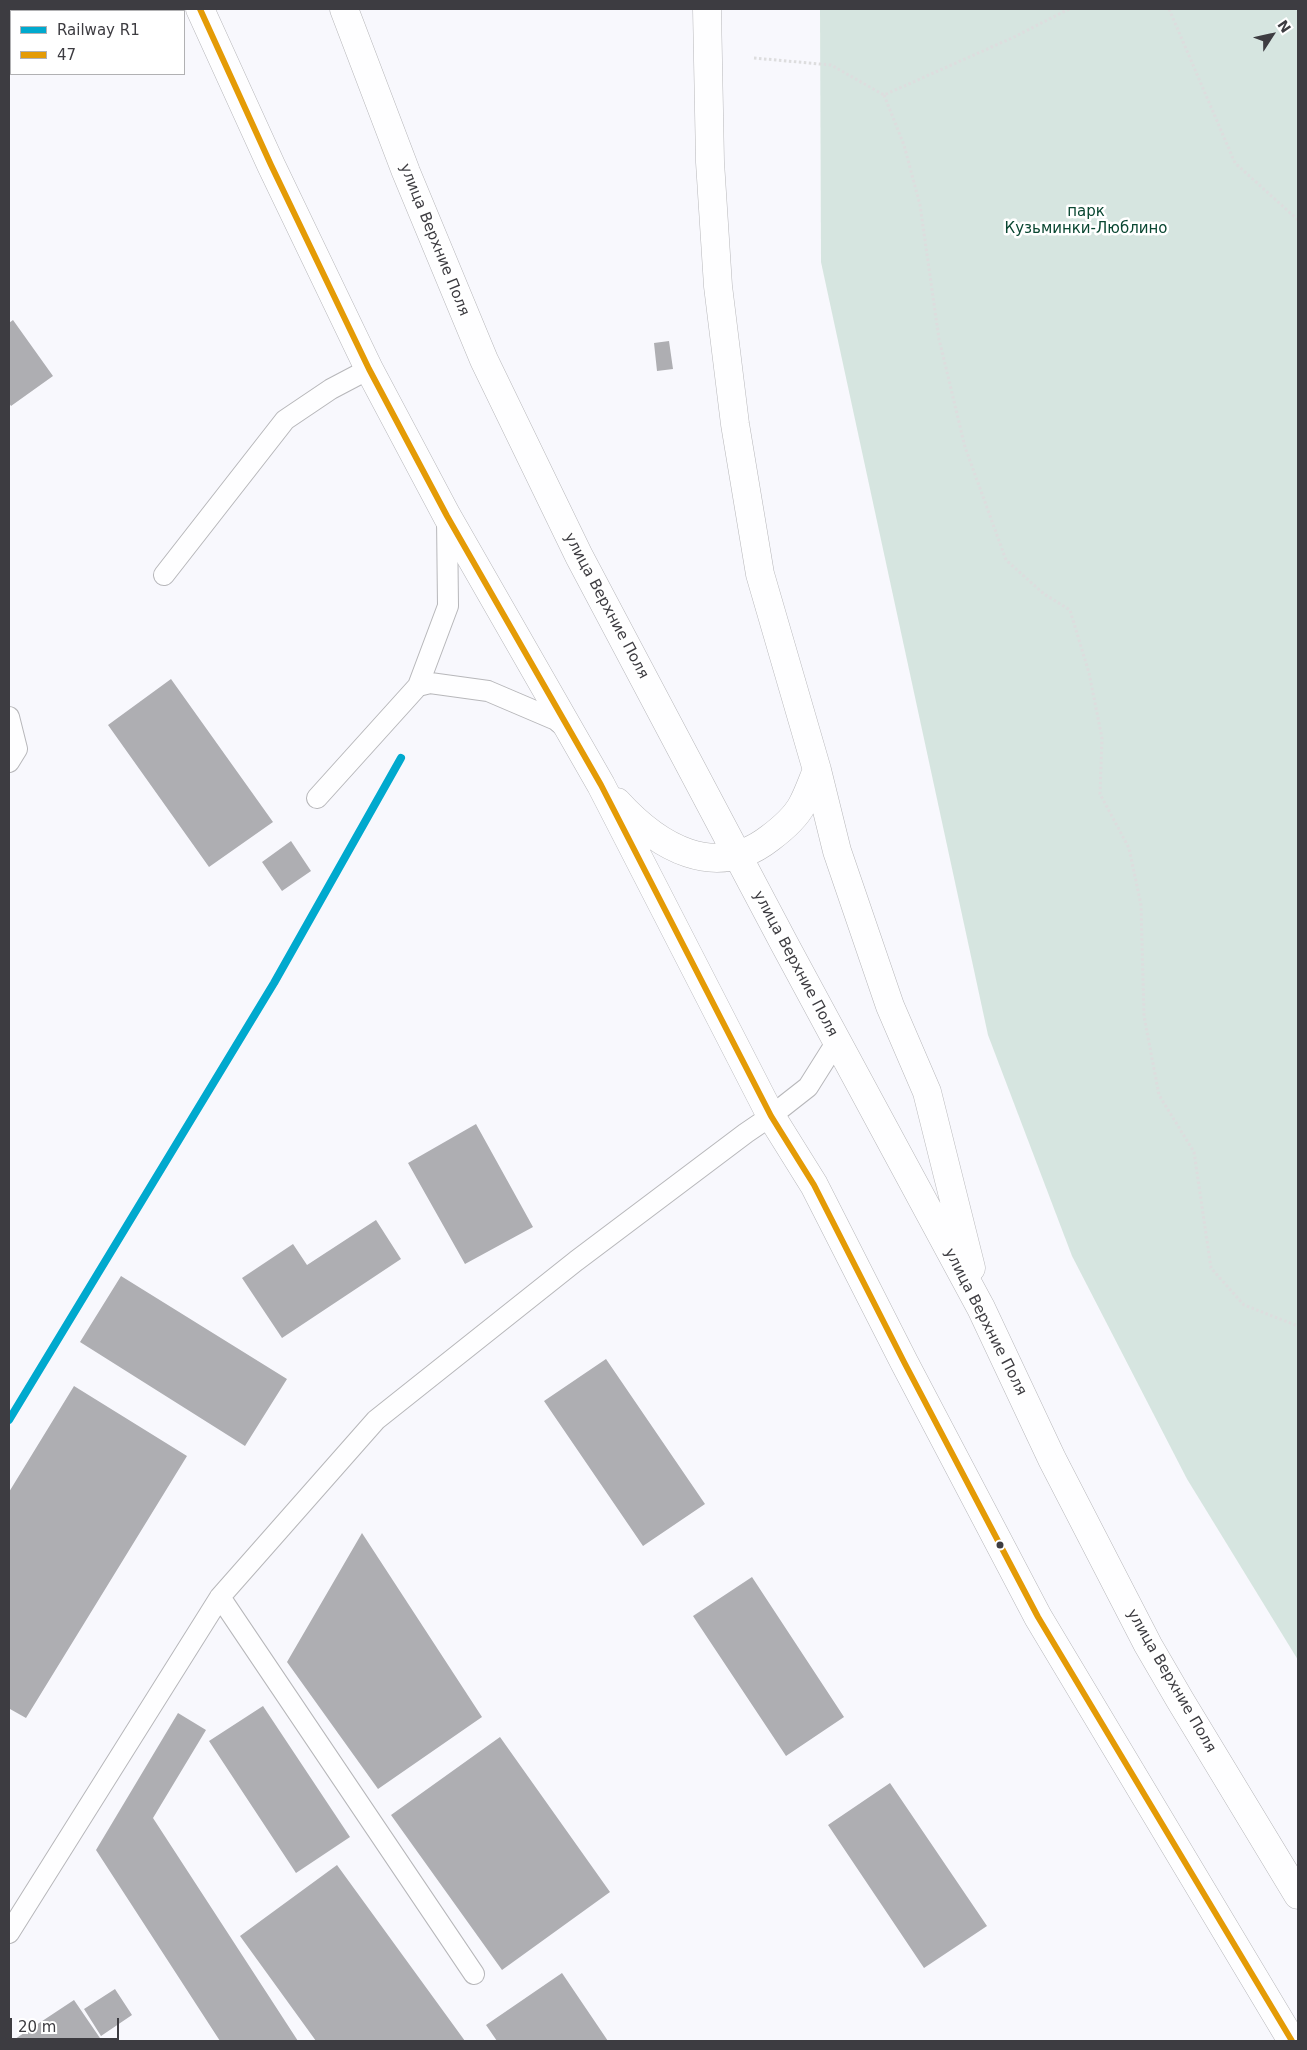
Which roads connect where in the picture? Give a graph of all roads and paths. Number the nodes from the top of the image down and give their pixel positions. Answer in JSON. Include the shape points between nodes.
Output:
{"nodes":[{"id":1,"x":200,"y":9,"type":"edge"},
{"id":2,"x":344,"y":9,"type":"edge"},
{"id":3,"x":707,"y":9,"type":"edge"},
{"id":4,"x":1069,"y":9,"type":"edge"},
{"id":5,"x":1169,"y":9,"type":"edge"},
{"id":6,"x":754,"y":58,"type":"dead end"},
{"id":7,"x":884,"y":95,"type":"junction"},
{"id":8,"x":1298,"y":220,"type":"edge"},
{"id":9,"x":369,"y":369,"type":"junction"},
{"id":10,"x":447,"y":516,"type":"junction"},
{"id":11,"x":164,"y":575,"type":"dead end"},
{"id":12,"x":418,"y":686,"type":"junction"},
{"id":13,"x":9,"y":717,"type":"edge"},
{"id":14,"x":572,"y":734,"type":"junction"},
{"id":15,"x":9,"y":762,"type":"edge"},
{"id":16,"x":817,"y":770,"type":"junction"},
{"id":17,"x":601,"y":785,"type":"junction"},
{"id":18,"x":317,"y":798,"type":"dead end"},
{"id":19,"x":737,"y":856,"type":"junction"},
{"id":20,"x":837,"y":1041,"type":"junction"},
{"id":21,"x":771,"y":1116,"type":"junction"},
{"id":22,"x":981,"y":1308,"type":"junction"},
{"id":23,"x":1298,"y":1326,"type":"edge"},
{"id":24,"x":220,"y":1597,"type":"junction"},
{"id":25,"x":1298,"y":1895,"type":"edge"},
{"id":26,"x":9,"y":1933,"type":"edge"},
{"id":27,"x":474,"y":1974,"type":"dead end"},
{"id":28,"x":1292,"y":2041,"type":"edge"}],
"edges":[{"from":1,"to":9,"type":"main road"},
{"from":2,"to":19,"type":"main road","name":"улица Верхние Поля","via":[[406,172],[484,360],[578,556]]},
{"from":3,"to":16,"type":"main road","via":[[710,162],[718,286],[735,424],[760,574]]},
{"from":4,"to":7,"type":"path"},
{"from":5,"to":8,"type":"path","via":[[1235,163]]},
{"from":6,"to":7,"type":"path","via":[[831,65]]},
{"from":7,"to":23,"type":"path","via":[[904,145],[920,205],[939,339],[965,447],[1006,560],[1044,594],[1070,610],[1088,673],[1102,738],[1100,794],[1129,848],[1141,904],[1144,1016],[1159,1095],[1194,1152],[1211,1268],[1244,1305]]},
{"from":9,"to":10,"type":"main road"},
{"from":9,"to":11,"type":"lane","via":[[331,389],[285,420]]},
{"from":10,"to":12,"type":"lane","via":[[448,606]]},
{"from":10,"to":14,"type":"main road"},
{"from":12,"to":14,"type":"lane","via":[[430,683],[488,691],[556,720]]},
{"from":12,"to":18,"type":"lane"},
{"from":13,"to":15,"type":"lane","via":[[17,749]]},
{"from":14,"to":17,"type":"main road"},
{"from":16,"to":19,"type":"main road","via":[[802,806],[782,829],[760,847]]},
{"from":16,"to":22,"type":"main road","via":[[837,851],[890,1006],[927,1092]]},
{"from":17,"to":19,"type":"main road","via":[[632,818],[676,849],[708,859]]},
{"from":17,"to":21,"type":"main road"},
{"from":19,"to":20,"type":"main road","name":"улица Верхние Поля"},
{"from":20,"to":21,"type":"lane","via":[[808,1087]]},
{"from":20,"to":22,"type":"main road","name":"улица Верхние Поля"},
{"from":21,"to":24,"type":"lane","via":[[576,1261],[376,1420]]},
{"from":21,"to":28,"type":"main road","via":[[814,1186],[1038,1617]]},
{"from":22,"to":25,"type":"main road","name":"улица Верхние Поля","via":[[1052,1458],[1148,1644]]},
{"from":24,"to":26,"type":"lane"},
{"from":24,"to":27,"type":"lane"}]}
